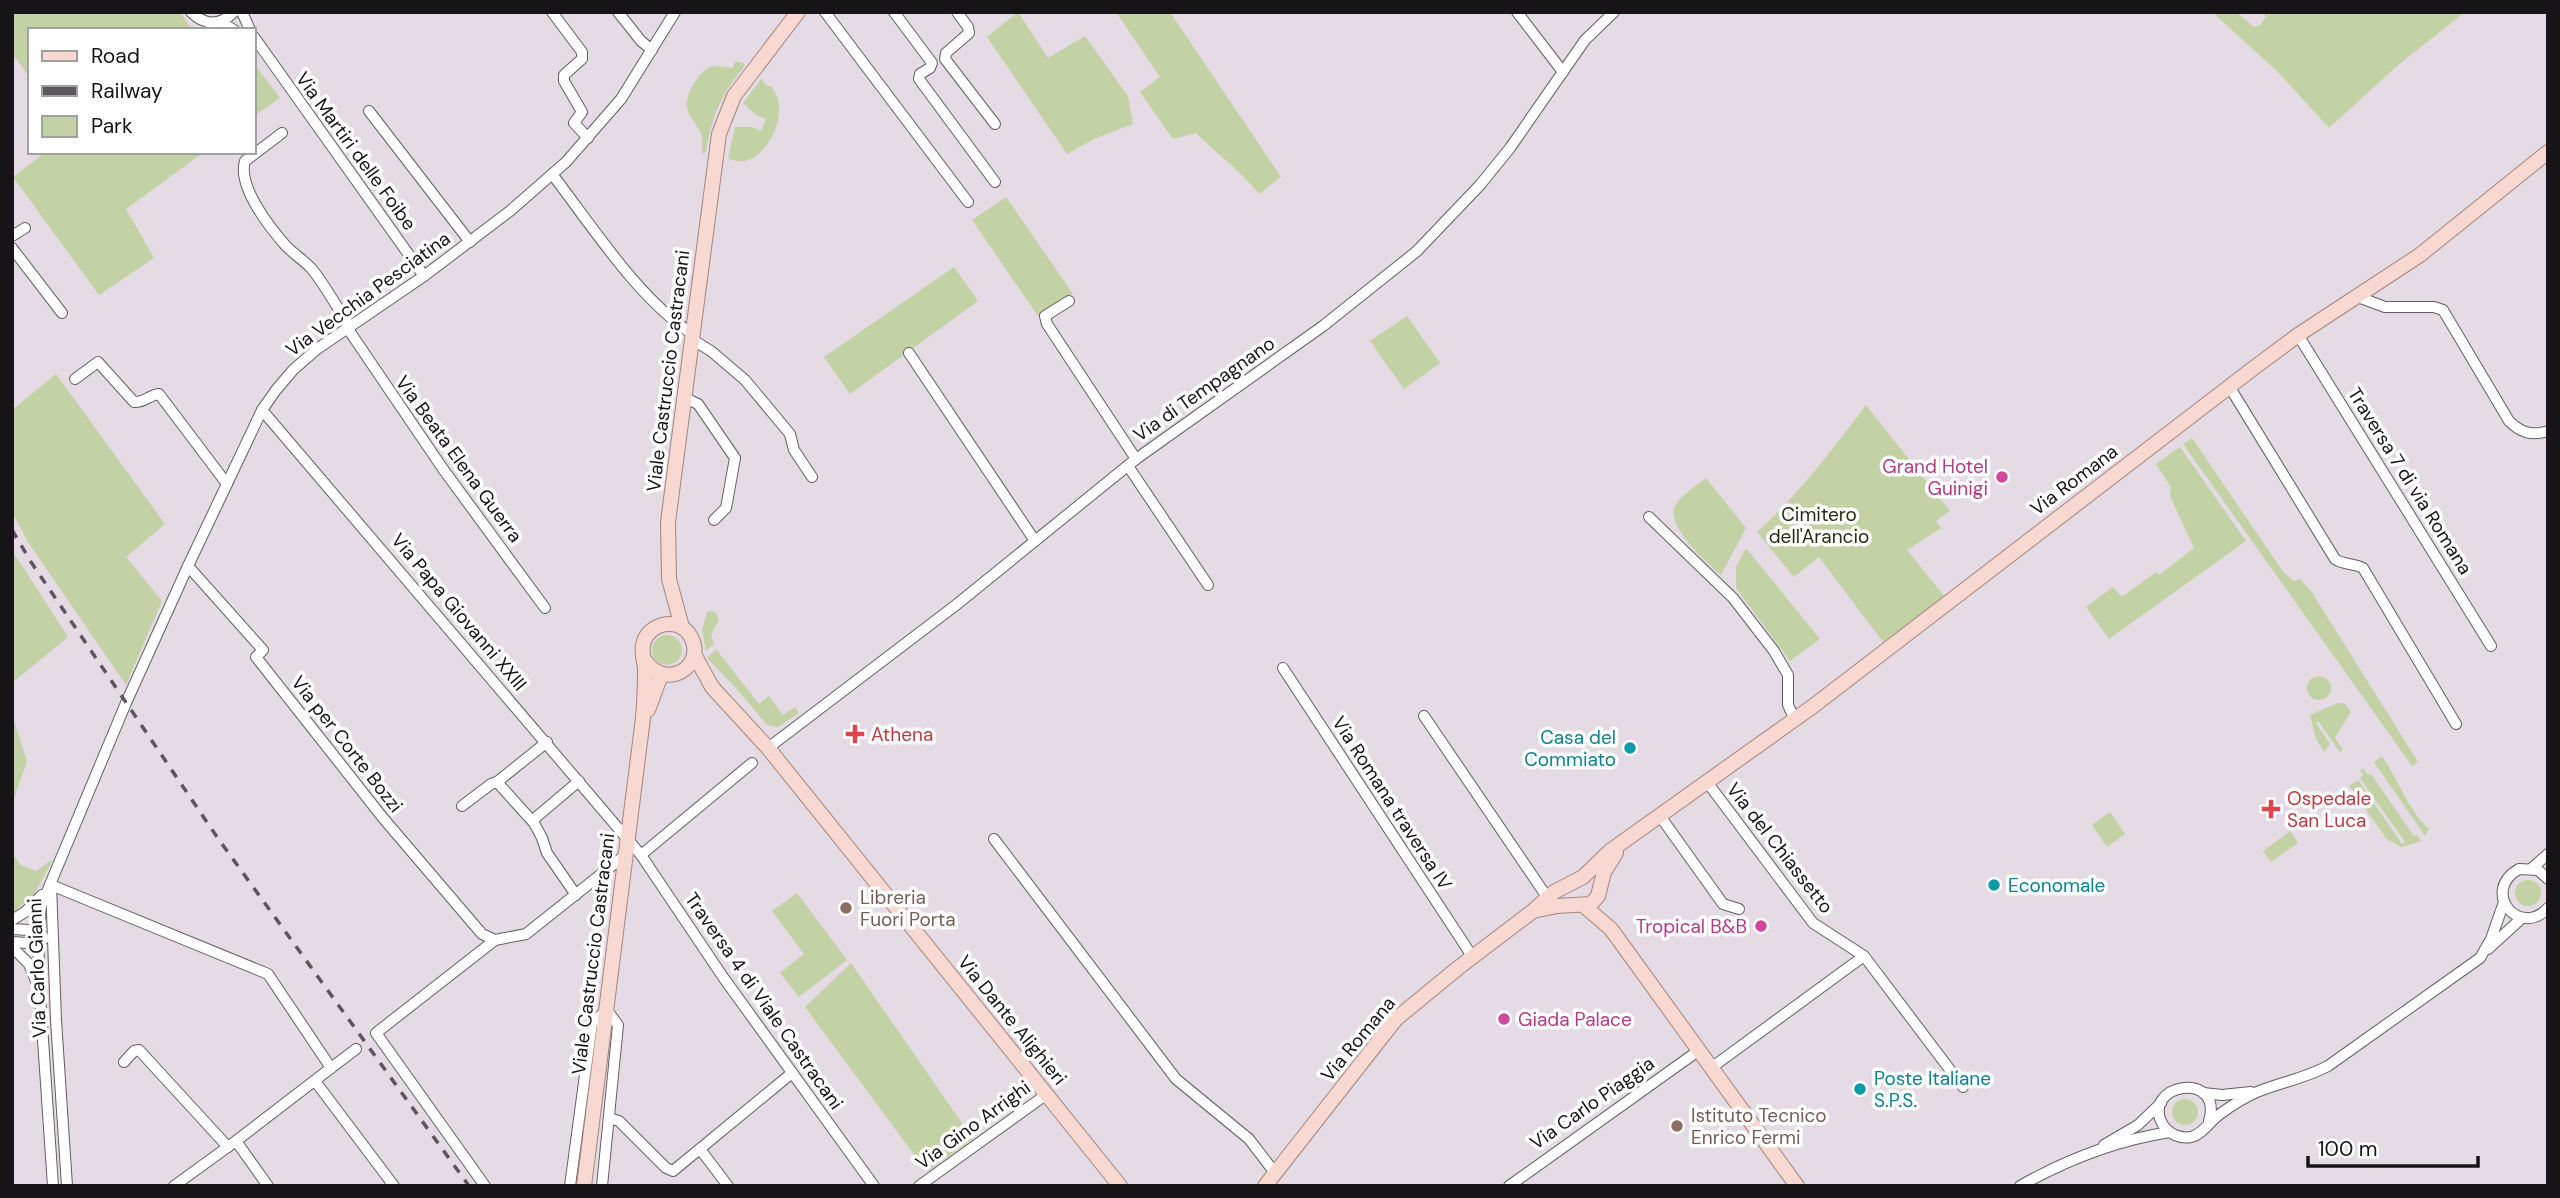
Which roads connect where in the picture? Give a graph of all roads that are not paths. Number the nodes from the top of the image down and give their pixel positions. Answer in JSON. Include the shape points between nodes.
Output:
{"nodes":[{"id":1,"x":191,"y":12,"type":"edge"},
{"id":2,"x":234,"y":12,"type":"edge"},
{"id":3,"x":242,"y":12,"type":"edge"},
{"id":4,"x":552,"y":12,"type":"edge"},
{"id":5,"x":618,"y":12,"type":"edge"},
{"id":6,"x":676,"y":12,"type":"edge"},
{"id":7,"x":798,"y":12,"type":"edge"},
{"id":8,"x":825,"y":12,"type":"edge"},
{"id":9,"x":894,"y":12,"type":"edge"},
{"id":10,"x":957,"y":12,"type":"edge"},
{"id":11,"x":1517,"y":12,"type":"edge"},
{"id":12,"x":1614,"y":12,"type":"edge"},
{"id":13,"x":221,"y":22,"type":"junction"},
{"id":14,"x":231,"y":28,"type":"edge"},
{"id":15,"x":249,"y":28,"type":"edge"},
{"id":16,"x":256,"y":43,"type":"edge"},
{"id":17,"x":652,"y":50,"type":"junction"},
{"id":18,"x":1563,"y":72,"type":"junction"},
{"id":19,"x":369,"y":111,"type":"dead end"},
{"id":20,"x":995,"y":124,"type":"dead end"},
{"id":21,"x":282,"y":134,"type":"dead end"},
{"id":22,"x":588,"y":138,"type":"junction"},
{"id":23,"x":2548,"y":152,"type":"edge"},
{"id":24,"x":256,"y":153,"type":"edge"},
{"id":25,"x":255,"y":154,"type":"edge"},
{"id":26,"x":552,"y":174,"type":"junction"},
{"id":27,"x":995,"y":182,"type":"dead end"},
{"id":28,"x":968,"y":202,"type":"dead end"},
{"id":29,"x":25,"y":228,"type":"dead end"},
{"id":30,"x":12,"y":236,"type":"edge"},
{"id":31,"x":470,"y":242,"type":"junction"},
{"id":32,"x":12,"y":248,"type":"edge"},
{"id":33,"x":424,"y":276,"type":"junction"},
{"id":34,"x":2358,"y":297,"type":"junction"},
{"id":35,"x":1069,"y":301,"type":"dead end"},
{"id":36,"x":62,"y":313,"type":"dead end"},
{"id":37,"x":349,"y":328,"type":"junction"},
{"id":38,"x":2298,"y":335,"type":"junction"},
{"id":39,"x":694,"y":337,"type":"junction"},
{"id":40,"x":909,"y":353,"type":"dead end"},
{"id":41,"x":75,"y":379,"type":"dead end"},
{"id":42,"x":2230,"y":386,"type":"junction"},
{"id":43,"x":685,"y":398,"type":"junction"},
{"id":44,"x":262,"y":410,"type":"junction"},
{"id":45,"x":2548,"y":430,"type":"edge"},
{"id":46,"x":1132,"y":462,"type":"junction"},
{"id":47,"x":812,"y":477,"type":"dead end"},
{"id":48,"x":227,"y":484,"type":"junction"},
{"id":49,"x":1649,"y":517,"type":"dead end"},
{"id":50,"x":713,"y":520,"type":"dead end"},
{"id":51,"x":1035,"y":541,"type":"junction"},
{"id":52,"x":188,"y":566,"type":"junction"},
{"id":53,"x":669,"y":579,"type":"junction"},
{"id":54,"x":1208,"y":585,"type":"dead end"},
{"id":55,"x":545,"y":608,"type":"dead end"},
{"id":56,"x":660,"y":625,"type":"junction"},
{"id":57,"x":682,"y":627,"type":"junction"},
{"id":58,"x":2491,"y":646,"type":"dead end"},
{"id":59,"x":694,"y":654,"type":"junction"},
{"id":60,"x":644,"y":660,"type":"junction"},
{"id":61,"x":1283,"y":668,"type":"dead end"},
{"id":62,"x":677,"y":674,"type":"junction"},
{"id":63,"x":661,"y":675,"type":"junction"},
{"id":64,"x":712,"y":687,"type":"junction"},
{"id":65,"x":1424,"y":716,"type":"dead end"},
{"id":66,"x":1795,"y":720,"type":"junction"},
{"id":67,"x":2456,"y":724,"type":"dead end"},
{"id":68,"x":642,"y":728,"type":"junction"},
{"id":69,"x":547,"y":742,"type":"junction"},
{"id":70,"x":768,"y":748,"type":"junction"},
{"id":71,"x":752,"y":763,"type":"dead end"},
{"id":72,"x":579,"y":781,"type":"junction"},
{"id":73,"x":498,"y":782,"type":"junction"},
{"id":74,"x":1707,"y":782,"type":"junction"},
{"id":75,"x":462,"y":806,"type":"dead end"},
{"id":76,"x":1660,"y":816,"type":"junction"},
{"id":77,"x":534,"y":823,"type":"junction"},
{"id":78,"x":627,"y":837,"type":"junction"},
{"id":79,"x":995,"y":839,"type":"dead end"},
{"id":80,"x":1625,"y":842,"type":"junction"},
{"id":81,"x":2548,"y":854,"type":"edge"},
{"id":82,"x":641,"y":855,"type":"junction"},
{"id":83,"x":624,"y":856,"type":"junction"},
{"id":84,"x":2532,"y":868,"type":"junction"},
{"id":85,"x":2548,"y":878,"type":"edge"},
{"id":86,"x":1579,"y":880,"type":"junction"},
{"id":87,"x":51,"y":885,"type":"junction"},
{"id":88,"x":1599,"y":893,"type":"junction"},
{"id":89,"x":576,"y":895,"type":"junction"},
{"id":90,"x":1546,"y":897,"type":"junction"},
{"id":91,"x":2504,"y":902,"type":"junction"},
{"id":92,"x":1581,"y":906,"type":"junction"},
{"id":93,"x":2548,"y":908,"type":"edge"},
{"id":94,"x":1740,"y":909,"type":"dead end"},
{"id":95,"x":1533,"y":911,"type":"junction"},
{"id":96,"x":2522,"y":918,"type":"junction"},
{"id":97,"x":12,"y":920,"type":"edge"},
{"id":98,"x":12,"y":929,"type":"edge"},
{"id":99,"x":1611,"y":929,"type":"junction"},
{"id":100,"x":52,"y":937,"type":"junction"},
{"id":101,"x":39,"y":938,"type":"junction"},
{"id":102,"x":495,"y":940,"type":"junction"},
{"id":103,"x":12,"y":944,"type":"edge"},
{"id":104,"x":2484,"y":954,"type":"junction"},
{"id":105,"x":1472,"y":956,"type":"junction"},
{"id":106,"x":1864,"y":956,"type":"junction"},
{"id":107,"x":40,"y":996,"type":"junction"},
{"id":108,"x":607,"y":1010,"type":"junction"},
{"id":109,"x":356,"y":1049,"type":"dead end"},
{"id":110,"x":1698,"y":1051,"type":"junction"},
{"id":111,"x":124,"y":1062,"type":"dead end"},
{"id":112,"x":331,"y":1068,"type":"junction"},
{"id":113,"x":1711,"y":1068,"type":"junction"},
{"id":114,"x":792,"y":1073,"type":"junction"},
{"id":115,"x":315,"y":1081,"type":"junction"},
{"id":116,"x":1962,"y":1087,"type":"dead end"},
{"id":117,"x":2257,"y":1092,"type":"junction"},
{"id":118,"x":2203,"y":1093,"type":"junction"},
{"id":119,"x":1047,"y":1094,"type":"junction"},
{"id":120,"x":2162,"y":1103,"type":"junction"},
{"id":121,"x":609,"y":1118,"type":"junction"},
{"id":122,"x":2209,"y":1121,"type":"junction"},
{"id":123,"x":2170,"y":1132,"type":"junction"},
{"id":124,"x":232,"y":1144,"type":"junction"},
{"id":125,"x":700,"y":1149,"type":"junction"},
{"id":126,"x":2089,"y":1153,"type":"junction"},
{"id":127,"x":1275,"y":1173,"type":"junction"},
{"id":128,"x":53,"y":1186,"type":"edge"},
{"id":129,"x":67,"y":1186,"type":"edge"},
{"id":130,"x":174,"y":1186,"type":"edge"},
{"id":131,"x":268,"y":1186,"type":"edge"},
{"id":132,"x":394,"y":1186,"type":"edge"},
{"id":133,"x":485,"y":1186,"type":"edge"},
{"id":134,"x":570,"y":1186,"type":"edge"},
{"id":135,"x":584,"y":1186,"type":"edge"},
{"id":136,"x":602,"y":1186,"type":"edge"},
{"id":137,"x":728,"y":1186,"type":"edge"},
{"id":138,"x":874,"y":1186,"type":"edge"},
{"id":139,"x":919,"y":1186,"type":"edge"},
{"id":140,"x":1120,"y":1186,"type":"edge"},
{"id":141,"x":1265,"y":1186,"type":"edge"},
{"id":142,"x":1509,"y":1186,"type":"edge"},
{"id":143,"x":1797,"y":1186,"type":"edge"},
{"id":144,"x":2020,"y":1186,"type":"edge"}],
"edges":[{"from":1,"to":13,"type":"street","via":[[204,22]]},
{"from":2,"to":13,"type":"street"},
{"from":3,"to":15,"type":"street"},
{"from":4,"to":22,"type":"street","via":[[582,52],[582,59],[564,75],[564,81],[582,111],[574,123]]},
{"from":5,"to":17,"type":"street"},
{"from":6,"to":17,"type":"street","name":"Via Vecchia Pesciatina"},
{"from":7,"to":39,"type":"main road","name":"Viale Castruccio Castracani","via":[[734,96],[721,126]]},
{"from":8,"to":28,"type":"street"},
{"from":9,"to":27,"type":"street","via":[[932,63],[919,79]]},
{"from":10,"to":20,"type":"street","via":[[969,33],[945,59]]},
{"from":11,"to":18,"type":"street"},
{"from":12,"to":18,"type":"street","name":"Via di Tempagnano","via":[[1592,32]]},
{"from":13,"to":14,"type":"street"},
{"from":16,"to":33,"type":"street","name":"Via Martiri delle Foibe"},
{"from":17,"to":22,"type":"street","name":"Via Vecchia Pesciatina","via":[[621,99]]},
{"from":18,"to":46,"type":"street","name":"Via di Tempagnano","via":[[1510,148],[1431,238],[1323,326]]},
{"from":19,"to":31,"type":"street"},
{"from":21,"to":24,"type":"street","name":"Via Beata Elena Guerra"},
{"from":22,"to":26,"type":"street","name":"Via Vecchia Pesciatina"},
{"from":23,"to":34,"type":"main road","name":"Via Romana","via":[[2420,255]]},
{"from":25,"to":37,"type":"street","name":"Via Beata Elena Guerra","via":[[243,167],[246,186],[286,246],[311,269]]},
{"from":26,"to":31,"type":"street","name":"Via Vecchia Pesciatina"},
{"from":26,"to":39,"type":"street","via":[[631,276]]},
{"from":29,"to":30,"type":"street"},
{"from":31,"to":33,"type":"street","name":"Via Vecchia Pesciatina"},
{"from":32,"to":36,"type":"street"},
{"from":33,"to":37,"type":"street","name":"Via Vecchia Pesciatina"},
{"from":34,"to":38,"type":"main road","name":"Via Romana"},
{"from":34,"to":45,"type":"street","via":[[2385,307],[2443,310],[2509,421],[2524,433]]},
{"from":35,"to":46,"type":"street","via":[[1045,316],[1047,324]]},
{"from":37,"to":44,"type":"street","name":"Via Vecchia Pesciatina","via":[[293,370]]},
{"from":37,"to":55,"type":"street","name":"Via Beata Elena Guerra","via":[[443,469]]},
{"from":38,"to":42,"type":"main road","name":"Via Romana"},
{"from":38,"to":58,"type":"street","name":"Traversa 7 di via Romana"},
{"from":39,"to":43,"type":"main road","name":"Viale Castruccio Castracani"},
{"from":39,"to":47,"type":"street","via":[[745,380],[790,434],[794,450]]},
{"from":40,"to":51,"type":"street"},
{"from":41,"to":48,"type":"street","via":[[98,362],[134,402],[159,394]]},
{"from":42,"to":66,"type":"main road","name":"Via Romana"},
{"from":42,"to":67,"type":"street","via":[[2334,559],[2363,568]]},
{"from":43,"to":50,"type":"street","via":[[698,404],[735,458],[726,508]]},
{"from":43,"to":53,"type":"main road","name":"Viale Castruccio Castracani","via":[[668,522]]},
{"from":44,"to":48,"type":"street","name":"Via Vecchia Pesciatina"},
{"from":44,"to":69,"type":"street","name":"Via Papa Giovanni XXIII"},
{"from":46,"to":51,"type":"street","name":"Via di Tempagnano"},
{"from":46,"to":54,"type":"street"},
{"from":48,"to":52,"type":"street","name":"Via Vecchia Pesciatina"},
{"from":49,"to":66,"type":"street","via":[[1733,598],[1774,651],[1788,675],[1788,705]]},
{"from":51,"to":70,"type":"street","name":"Via di Tempagnano"},
{"from":52,"to":87,"type":"street","name":"Via Vecchia Pesciatina"},
{"from":52,"to":102,"type":"street","name":"Via per Corte Bozzi","via":[[263,650],[256,657],[383,818],[482,934]]},
{"from":53,"to":56,"type":"main road","name":"Viale Castruccio Castracani"},
{"from":53,"to":57,"type":"main road","name":"Viale Castruccio Castracani"},
{"from":56,"to":57,"type":"main road"},
{"from":56,"to":60,"type":"main road","name":"Viale Castruccio Castracani","via":[[646,635]]},
{"from":57,"to":59,"type":"main road","name":"Viale Castruccio Castracani","via":[[691,637]]},
{"from":59,"to":62,"type":"main road"},
{"from":59,"to":64,"type":"main road","name":"Via Dante Alighieri"},
{"from":60,"to":63,"type":"main road"},
{"from":60,"to":68,"type":"main road","name":"Viale Castruccio Castracani"},
{"from":61,"to":105,"type":"street","name":"Via Romana traversa IV"},
{"from":62,"to":63,"type":"main road"},
{"from":62,"to":64,"type":"main road","name":"Via Dante Alighieri"},
{"from":63,"to":68,"type":"main road","name":"Viale Castruccio Castracani"},
{"from":64,"to":70,"type":"main road","name":"Via Dante Alighieri"},
{"from":65,"to":90,"type":"street"},
{"from":66,"to":74,"type":"main road","name":"Via Romana"},
{"from":68,"to":78,"type":"main road","name":"Viale Castruccio Castracani"},
{"from":69,"to":72,"type":"street","name":"Via Papa Giovanni XXIII"},
{"from":69,"to":73,"type":"street"},
{"from":70,"to":119,"type":"main road","name":"Via Dante Alighieri"},
{"from":71,"to":82,"type":"street"},
{"from":72,"to":77,"type":"street"},
{"from":72,"to":78,"type":"street","name":"Via Papa Giovanni XXIII"},
{"from":73,"to":75,"type":"street"},
{"from":73,"to":77,"type":"street"},
{"from":74,"to":76,"type":"main road","name":"Via Romana"},
{"from":74,"to":106,"type":"street","name":"Via del Chiassetto","via":[[1813,923]]},
{"from":76,"to":80,"type":"main road","name":"Via Romana"},
{"from":76,"to":94,"type":"street","via":[[1723,904]]},
{"from":77,"to":89,"type":"street","via":[[547,853]]},
{"from":78,"to":82,"type":"street","name":"Traversa 4 di Viale Castracani"},
{"from":78,"to":83,"type":"main road","name":"Viale Castruccio Castracani"},
{"from":79,"to":127,"type":"street","via":[[1176,1079],[1244,1134]]},
{"from":80,"to":86,"type":"main road","name":"Via Romana"},
{"from":80,"to":88,"type":"main road","name":"Via Romana","via":[[1607,866]]},
{"from":81,"to":84,"type":"street"},
{"from":82,"to":114,"type":"street","name":"Traversa 4 di Viale Castracani"},
{"from":83,"to":89,"type":"street"},
{"from":83,"to":108,"type":"main road","name":"Viale Castruccio Castracani"},
{"from":84,"to":85,"type":"street"},
{"from":84,"to":91,"type":"street","via":[[2519,869],[2507,879],[2502,890]]},
{"from":86,"to":88,"type":"main road","via":[[1594,882]]},
{"from":86,"to":90,"type":"main road","name":"Via Romana"},
{"from":86,"to":92,"type":"main road","via":[[1570,892]]},
{"from":87,"to":97,"type":"street"},
{"from":87,"to":100,"type":"street","name":"Via Carlo Gianni"},
{"from":87,"to":101,"type":"street","name":"Via Carlo Gianni","via":[[41,906]]},
{"from":87,"to":112,"type":"street","via":[[268,974]]},
{"from":88,"to":92,"type":"main road","name":"Via Romana","via":[[1591,904]]},
{"from":88,"to":99,"type":"main road"},
{"from":89,"to":102,"type":"street","via":[[526,933]]},
{"from":90,"to":95,"type":"main road","name":"Via Romana"},
{"from":91,"to":96,"type":"street"},
{"from":91,"to":104,"type":"street"},
{"from":92,"to":95,"type":"main road","name":"Via Romana"},
{"from":92,"to":99,"type":"main road"},
{"from":93,"to":96,"type":"street"},
{"from":95,"to":105,"type":"main road","name":"Via Romana"},
{"from":96,"to":104,"type":"street"},
{"from":98,"to":101,"type":"street","via":[[28,930]]},
{"from":99,"to":110,"type":"main road"},
{"from":100,"to":101,"type":"street"},
{"from":100,"to":129,"type":"street","name":"Via Carlo Gianni"},
{"from":101,"to":103,"type":"street"},
{"from":101,"to":107,"type":"street","name":"Via Carlo Gianni"},
{"from":102,"to":133,"type":"street","via":[[376,1033]]},
{"from":103,"to":107,"type":"street","via":[[29,964]]},
{"from":104,"to":117,"type":"street","via":[[2335,1062],[2301,1079]]},
{"from":105,"to":127,"type":"main road","name":"Via Romana","via":[[1387,1029]]},
{"from":106,"to":113,"type":"street"},
{"from":106,"to":116,"type":"street","name":"Via del Chiassetto"},
{"from":107,"to":128,"type":"street","name":"Via Carlo Gianni"},
{"from":108,"to":121,"type":"street","via":[[618,1025]]},
{"from":108,"to":134,"type":"street","via":[[592,1023]]},
{"from":108,"to":135,"type":"main road","name":"Viale Castruccio Castracani"},
{"from":109,"to":112,"type":"street"},
{"from":110,"to":113,"type":"main road"},
{"from":110,"to":142,"type":"street","name":"Via Carlo Piaggia"},
{"from":111,"to":124,"type":"street","via":[[139,1050]]},
{"from":112,"to":115,"type":"street"},
{"from":113,"to":143,"type":"main road"},
{"from":114,"to":125,"type":"street"},
{"from":114,"to":138,"type":"street","name":"Traversa 4 di Viale Castracani"},
{"from":115,"to":124,"type":"street"},
{"from":115,"to":132,"type":"street"},
{"from":117,"to":118,"type":"street"},
{"from":117,"to":122,"type":"street"},
{"from":118,"to":120,"type":"street","via":[[2180,1087]]},
{"from":118,"to":122,"type":"street","via":[[2210,1107]]},
{"from":119,"to":139,"type":"street","name":"Via Gino Arrighi"},
{"from":119,"to":140,"type":"main road","name":"Via Dante Alighieri"},
{"from":120,"to":123,"type":"street","via":[[2161,1118]]},
{"from":120,"to":126,"type":"street","via":[[2131,1129]]},
{"from":121,"to":125,"type":"street","via":[[619,1121],[673,1171]]},
{"from":121,"to":136,"type":"street"},
{"from":122,"to":123,"type":"street","via":[[2194,1136]]},
{"from":123,"to":126,"type":"street"},
{"from":124,"to":130,"type":"street"},
{"from":124,"to":131,"type":"street"},
{"from":125,"to":137,"type":"street"},
{"from":126,"to":144,"type":"street"},
{"from":127,"to":141,"type":"main road","name":"Via Romana"}]}
